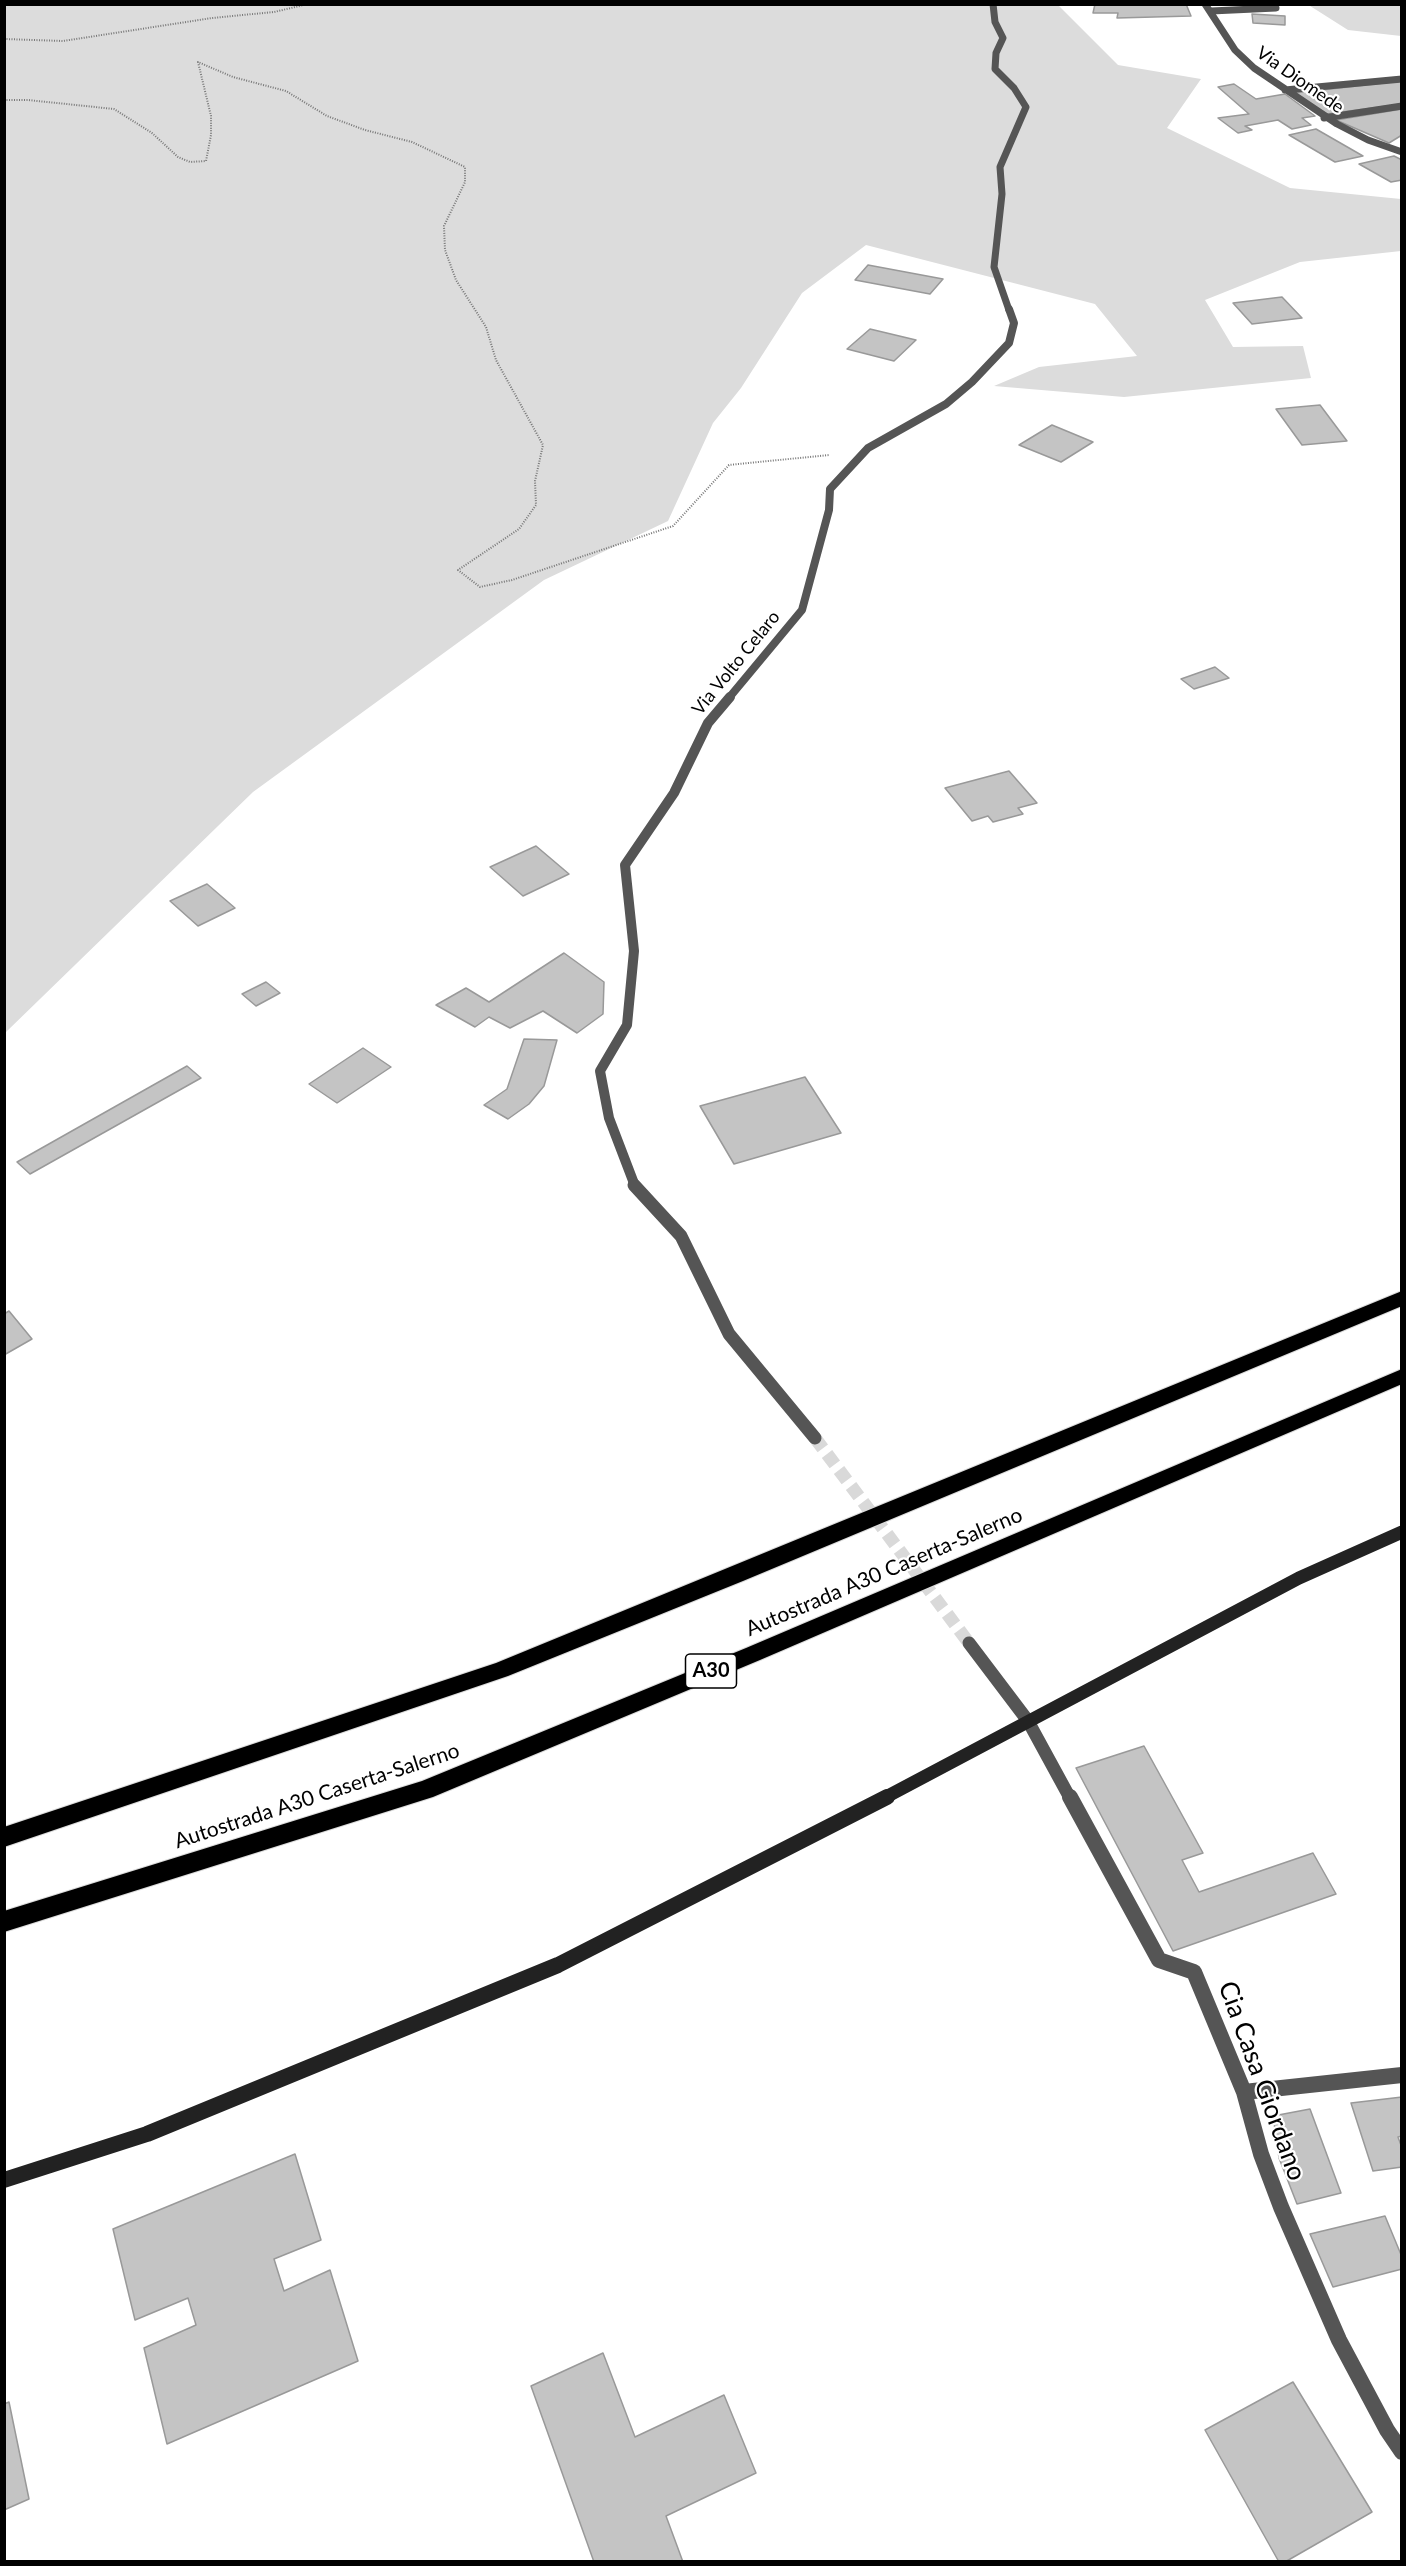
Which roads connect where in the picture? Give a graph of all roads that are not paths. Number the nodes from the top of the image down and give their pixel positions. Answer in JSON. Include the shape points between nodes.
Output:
{"nodes":[{"id":1,"x":993,"y":4,"type":"edge"},
{"id":2,"x":1205,"y":4,"type":"edge"},
{"id":3,"x":1276,"y":8,"type":"dead end"},
{"id":4,"x":1211,"y":11,"type":"junction"},
{"id":5,"x":1401,"y":79,"type":"edge"},
{"id":6,"x":1285,"y":90,"type":"junction"},
{"id":7,"x":1401,"y":106,"type":"edge"},
{"id":8,"x":1324,"y":118,"type":"junction"},
{"id":9,"x":1401,"y":152,"type":"edge"},
{"id":10,"x":1401,"y":1298,"type":"edge"},
{"id":11,"x":1401,"y":1376,"type":"edge"},
{"id":12,"x":815,"y":1438,"type":"tunnel mouth"},
{"id":13,"x":1401,"y":1532,"type":"edge"},
{"id":14,"x":969,"y":1644,"type":"tunnel mouth"},
{"id":15,"x":1028,"y":1721,"type":"junction"},
{"id":16,"x":4,"y":1837,"type":"edge"},
{"id":17,"x":4,"y":1922,"type":"edge"},
{"id":18,"x":1401,"y":2075,"type":"edge"},
{"id":19,"x":1244,"y":2092,"type":"junction"},
{"id":20,"x":4,"y":2180,"type":"edge"},
{"id":21,"x":1401,"y":2452,"type":"edge"}],
"edges":[{"from":1,"to":12,"type":"street","name":"Via Volto Celaro","via":[[995,22],[1003,38],[996,53],[995,69],[1026,107],[1000,167],[1002,194],[994,267],[1014,323],[1009,343],[946,404],[868,448],[830,489],[829,510],[802,610],[708,723],[674,794],[625,865],[634,951],[627,1025],[600,1071],[609,1118],[635,1187],[681,1236],[729,1334]]},
{"from":2,"to":4,"type":"street","name":"Via Diomede"},
{"from":3,"to":4,"type":"street"},
{"from":4,"to":6,"type":"street","name":"Via Diomede","via":[[1242,58]]},
{"from":5,"to":6,"type":"street"},
{"from":6,"to":8,"type":"street","name":"Via Diomede"},
{"from":7,"to":8,"type":"street"},
{"from":8,"to":9,"type":"street","name":"Via Diomede","via":[[1357,136]]},
{"from":10,"to":16,"type":"highway","via":[[501,1670]]},
{"from":11,"to":17,"type":"highway","name":"Autostrada A30 Caserta-Salerno","number":"A30","via":[[425,1790]]},
{"from":13,"to":15,"type":"main road","via":[[1299,1578]]},
{"from":14,"to":15,"type":"street"},
{"from":15,"to":19,"type":"street","name":"Cia Casa Giordano","via":[[1159,1960],[1194,1972]]},
{"from":15,"to":20,"type":"main road","via":[[558,1965],[147,2134]]},
{"from":18,"to":19,"type":"street"},
{"from":19,"to":21,"type":"street","name":"Cia Casa Giordano","via":[[1261,2154],[1285,2217],[1339,2340]]}]}
